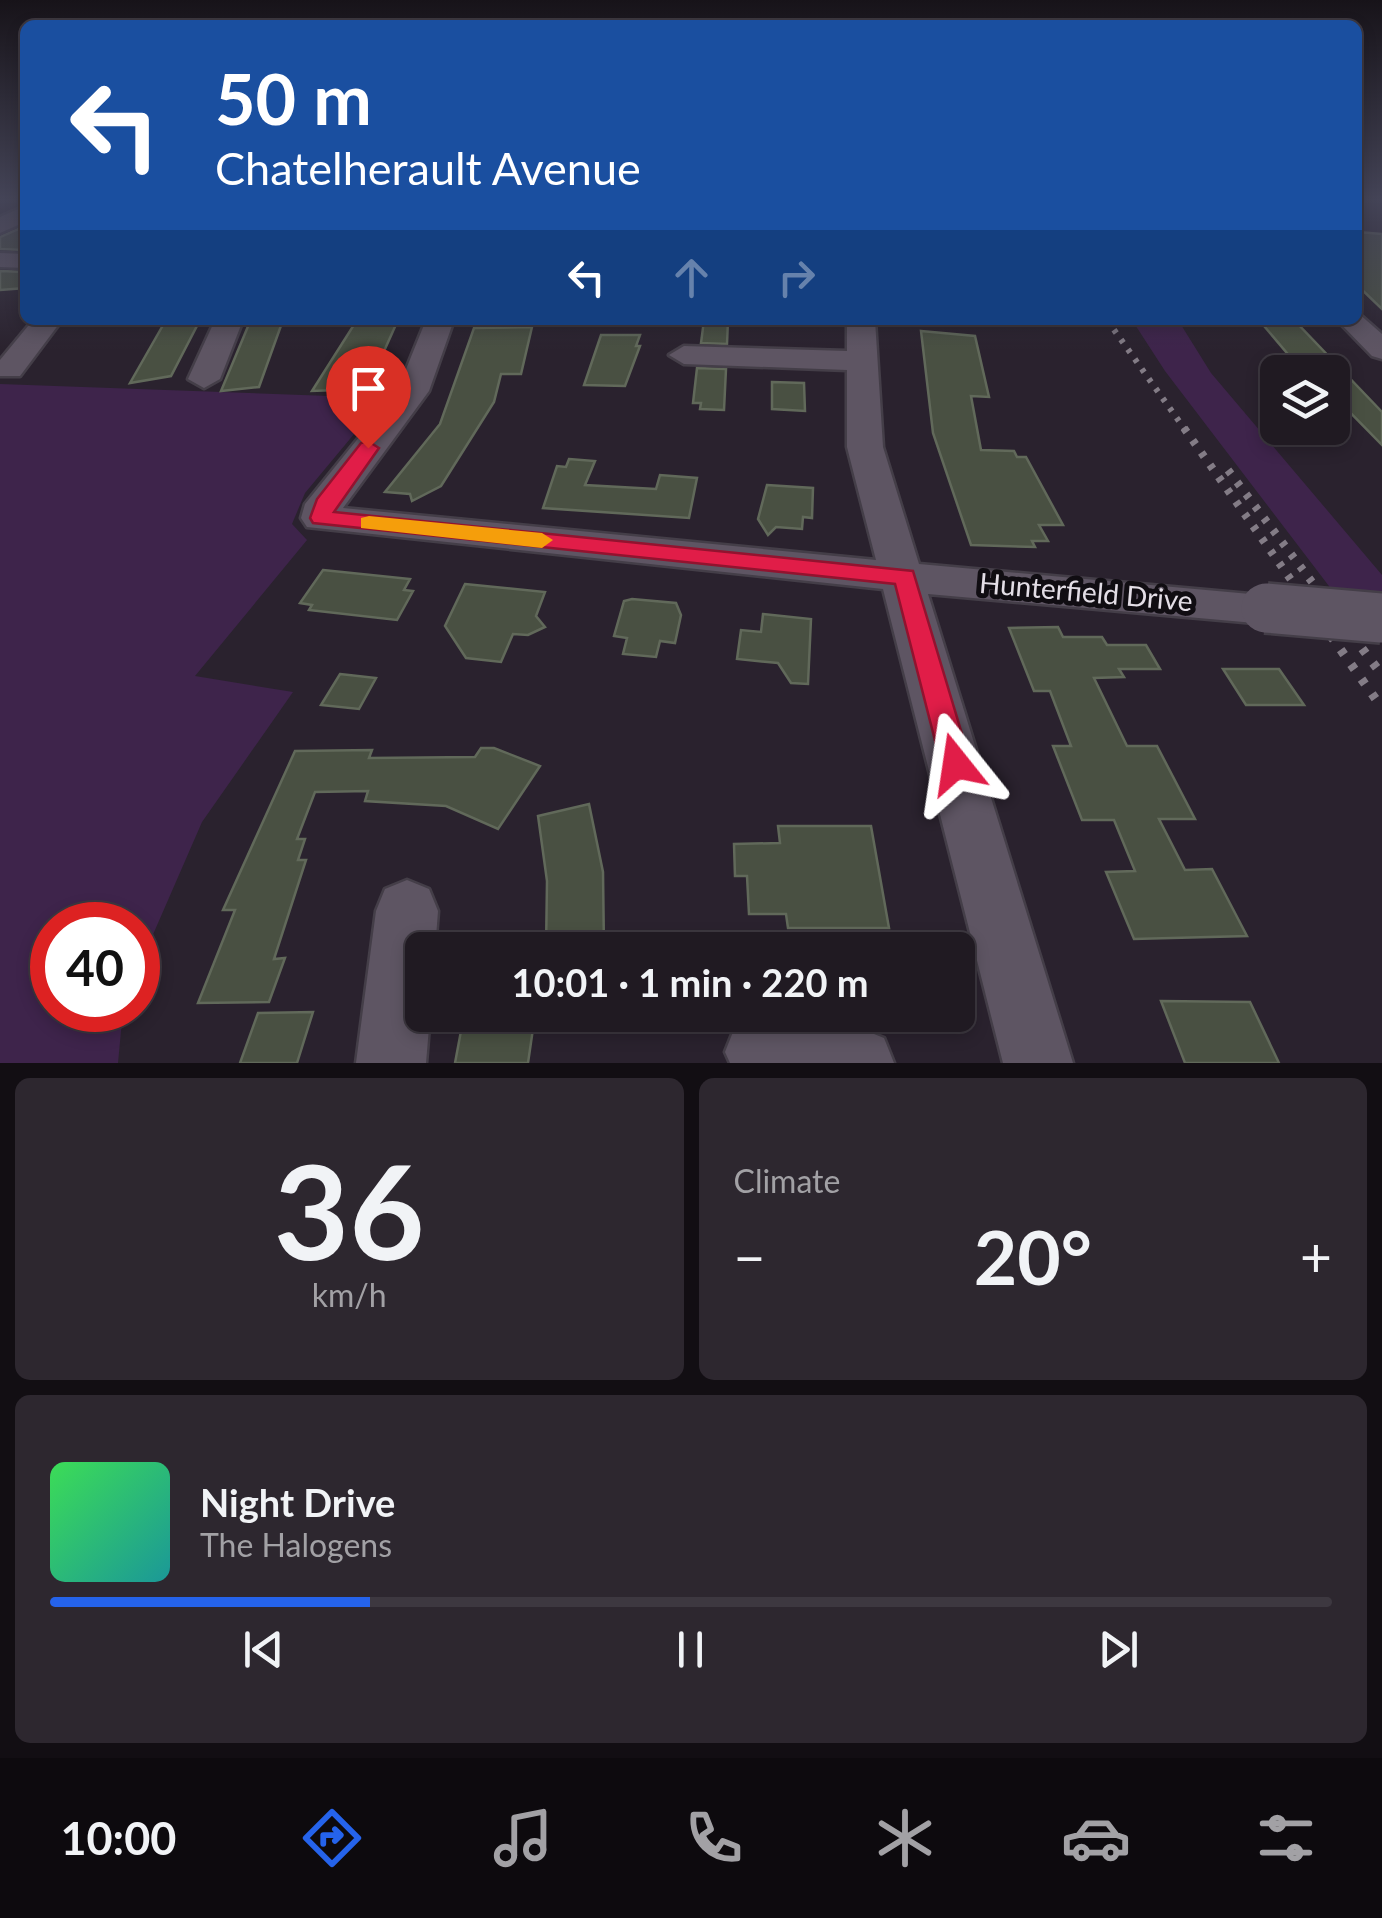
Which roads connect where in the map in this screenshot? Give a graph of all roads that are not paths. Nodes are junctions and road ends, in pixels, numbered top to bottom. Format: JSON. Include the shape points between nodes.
{"nodes":[{"id":1,"x":44,"y":325,"type":"edge"},
{"id":2,"x":227,"y":325,"type":"edge"},
{"id":3,"x":438,"y":325,"type":"edge"},
{"id":4,"x":1357,"y":325,"type":"edge"},
{"id":5,"x":861,"y":341,"type":"edge"},
{"id":6,"x":1382,"y":350,"type":"edge"},
{"id":7,"x":684,"y":355,"type":"dead end"},
{"id":8,"x":8,"y":369,"type":"dead end"},
{"id":9,"x":204,"y":379,"type":"dead end"},
{"id":10,"x":905,"y":577,"type":"junction"},
{"id":11,"x":1382,"y":618,"type":"edge"},
{"id":12,"x":408,"y":911,"type":"dead end"},
{"id":13,"x":760,"y":1052,"type":"dead end"},
{"id":14,"x":391,"y":1063,"type":"edge"},
{"id":15,"x":859,"y":1063,"type":"edge"},
{"id":16,"x":1038,"y":1063,"type":"edge"}],
"edges":[{"from":1,"to":8,"type":"street"},
{"from":2,"to":9,"type":"street"},
{"from":3,"to":10,"type":"street","name":"Hunterfield Drive","via":[[413,390],[324,504],[321,518]]},
{"from":4,"to":6,"type":"street"},
{"from":5,"to":7,"type":"street"},
{"from":5,"to":10,"type":"street","via":[[865,447]]},
{"from":10,"to":11,"type":"street","name":"Hunterfield Drive","bridge":true},
{"from":10,"to":16,"type":"street"},
{"from":12,"to":14,"type":"street"},
{"from":13,"to":15,"type":"street"}]}
